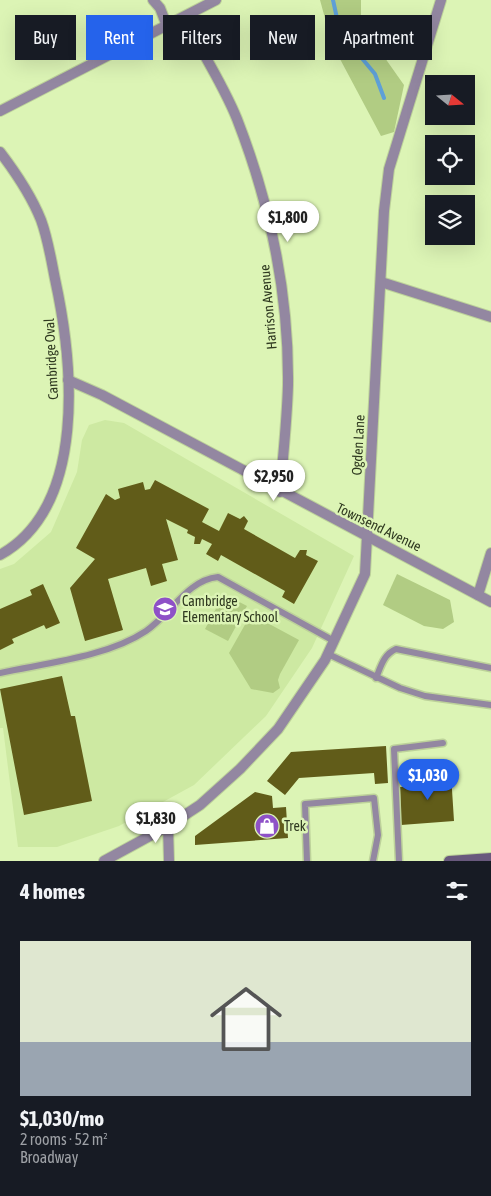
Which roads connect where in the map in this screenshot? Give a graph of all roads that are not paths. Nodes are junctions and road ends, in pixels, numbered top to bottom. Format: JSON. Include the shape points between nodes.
{"nodes":[{"id":1,"x":153,"y":0,"type":"edge"},
{"id":2,"x":216,"y":0,"type":"edge"},
{"id":3,"x":442,"y":0,"type":"edge"},
{"id":4,"x":189,"y":15,"type":"edge"},
{"id":5,"x":163,"y":16,"type":"edge"},
{"id":6,"x":163,"y":28,"type":"edge"},
{"id":7,"x":206,"y":60,"type":"edge"},
{"id":8,"x":0,"y":110,"type":"edge"},
{"id":9,"x":0,"y":152,"type":"edge"},
{"id":10,"x":381,"y":282,"type":"junction"},
{"id":11,"x":491,"y":317,"type":"edge"},
{"id":12,"x":68,"y":380,"type":"junction"},
{"id":13,"x":280,"y":492,"type":"junction"},
{"id":14,"x":367,"y":538,"type":"junction"},
{"id":15,"x":491,"y":553,"type":"edge"},
{"id":16,"x":0,"y":555,"type":"edge"},
{"id":17,"x":478,"y":595,"type":"junction"},
{"id":18,"x":491,"y":602,"type":"edge"},
{"id":19,"x":334,"y":641,"type":"junction"},
{"id":20,"x":328,"y":654,"type":"junction"},
{"id":21,"x":491,"y":668,"type":"edge"},
{"id":22,"x":0,"y":673,"type":"edge"},
{"id":23,"x":376,"y":678,"type":"junction"},
{"id":24,"x":491,"y":706,"type":"edge"},
{"id":25,"x":444,"y":744,"type":"dead end"},
{"id":26,"x":168,"y":826,"type":"junction"},
{"id":27,"x":491,"y":858,"type":"edge"},
{"id":28,"x":104,"y":861,"type":"edge"},
{"id":29,"x":169,"y":861,"type":"edge"},
{"id":30,"x":307,"y":861,"type":"edge"},
{"id":31,"x":373,"y":861,"type":"edge"},
{"id":32,"x":399,"y":861,"type":"edge"},
{"id":33,"x":449,"y":861,"type":"edge"}],
"edges":[{"from":1,"to":5,"type":"street"},
{"from":2,"to":4,"type":"street"},
{"from":3,"to":10,"type":"street","name":"Ogden Lane","via":[[389,169]]},
{"from":6,"to":8,"type":"street"},
{"from":7,"to":13,"type":"street","name":"Harrison Avenue","via":[[236,116],[260,181],[276,248],[286,317],[288,386]]},
{"from":9,"to":12,"type":"street","name":"Cambridge Oval","via":[[24,184],[42,222],[63,313]]},
{"from":10,"to":11,"type":"street"},
{"from":10,"to":14,"type":"street","name":"Ogden Lane"},
{"from":12,"to":13,"type":"street","name":"Townsend Avenue","via":[[102,395]]},
{"from":12,"to":16,"type":"street","name":"Cambridge Oval","via":[[66,445],[55,486],[32,528]]},
{"from":13,"to":14,"type":"street","name":"Townsend Avenue"},
{"from":14,"to":17,"type":"street","name":"Townsend Avenue"},
{"from":14,"to":19,"type":"street","name":"Ogden Lane","via":[[365,574]]},
{"from":15,"to":17,"type":"street"},
{"from":17,"to":18,"type":"street","name":"Townsend Avenue"},
{"from":19,"to":20,"type":"street","name":"Ogden Lane"},
{"from":19,"to":22,"type":"lane","via":[[218,577],[205,578],[147,630],[116,645]]},
{"from":20,"to":23,"type":"lane"},
{"from":20,"to":26,"type":"street","name":"Ogden Lane","via":[[288,716],[240,769],[200,805]]},
{"from":21,"to":23,"type":"lane","via":[[396,649],[385,657]]},
{"from":23,"to":24,"type":"lane","via":[[425,696]]},
{"from":25,"to":32,"type":"lane","via":[[394,748]]},
{"from":26,"to":28,"type":"street","name":"Ogden Lane"},
{"from":26,"to":29,"type":"street"},
{"from":27,"to":33,"type":"main road"},
{"from":30,"to":31,"type":"lane","via":[[305,804],[374,798],[378,835]]}]}
